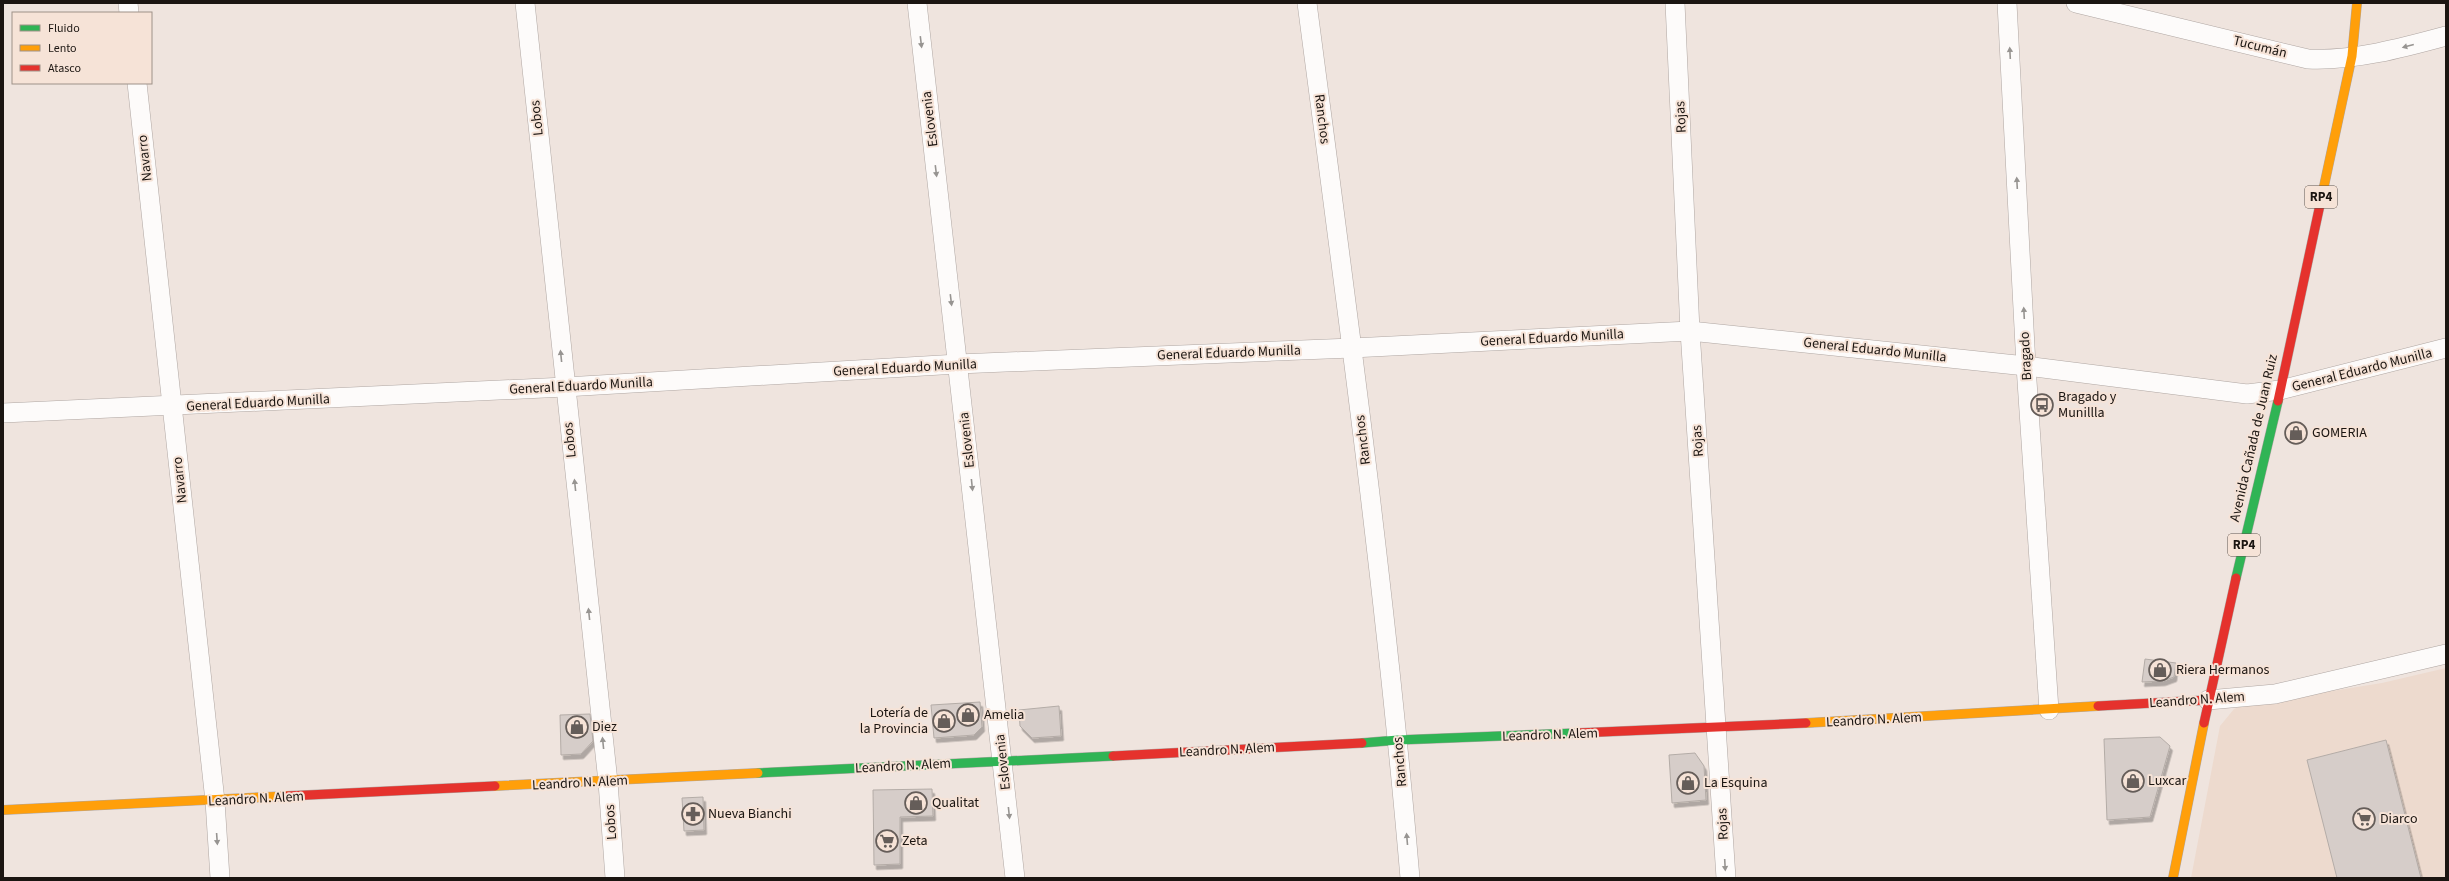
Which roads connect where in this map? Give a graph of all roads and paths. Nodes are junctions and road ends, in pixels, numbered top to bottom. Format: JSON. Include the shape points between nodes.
{"nodes":[{"id":1,"x":525,"y":3,"type":"edge"},
{"id":2,"x":917,"y":3,"type":"edge"},
{"id":3,"x":1307,"y":3,"type":"edge"},
{"id":4,"x":1675,"y":3,"type":"edge"},
{"id":5,"x":2007,"y":3,"type":"edge"},
{"id":6,"x":2076,"y":3,"type":"edge"},
{"id":7,"x":2358,"y":3,"type":"edge"},
{"id":8,"x":2446,"y":36,"type":"edge"},
{"id":9,"x":2352,"y":56,"type":"junction"},
{"id":10,"x":137,"y":84,"type":"edge"},
{"id":11,"x":1690,"y":331,"type":"junction"},
{"id":12,"x":1352,"y":348,"type":"junction"},
{"id":13,"x":2446,"y":348,"type":"edge"},
{"id":14,"x":958,"y":364,"type":"junction"},
{"id":15,"x":2026,"y":366,"type":"junction"},
{"id":16,"x":565,"y":387,"type":"junction"},
{"id":17,"x":2280,"y":390,"type":"junction"},
{"id":18,"x":172,"y":407,"type":"junction"},
{"id":19,"x":3,"y":413,"type":"edge"},
{"id":20,"x":2446,"y":654,"type":"edge"},
{"id":21,"x":2208,"y":700,"type":"junction"},
{"id":22,"x":2049,"y":710,"type":"junction"},
{"id":23,"x":1718,"y":728,"type":"junction"},
{"id":24,"x":1398,"y":740,"type":"junction"},
{"id":25,"x":1003,"y":761,"type":"junction"},
{"id":26,"x":608,"y":782,"type":"junction"},
{"id":27,"x":215,"y":801,"type":"junction"},
{"id":28,"x":3,"y":810,"type":"edge"},
{"id":29,"x":220,"y":878,"type":"edge"},
{"id":30,"x":615,"y":878,"type":"edge"},
{"id":31,"x":1015,"y":878,"type":"edge"},
{"id":32,"x":1410,"y":878,"type":"edge"},
{"id":33,"x":1726,"y":878,"type":"edge"},
{"id":34,"x":2173,"y":878,"type":"edge"}],
"edges":[{"from":16,"to":1,"type":"street","name":"Lobos","one_way":true},
{"from":2,"to":14,"type":"street","name":"Eslovenia","one_way":true},
{"from":3,"to":12,"type":"street","name":"Ranchos"},
{"from":4,"to":11,"type":"street","name":"Rojas"},
{"from":15,"to":5,"type":"street","name":"Bragado","one_way":true},
{"from":6,"to":9,"type":"street","name":"Tucumán","via":[[2308,59],[2326,60]]},
{"from":7,"to":9,"type":"street","name":"Avenida Cañada de Juan Ruiz","number":"RP4"},
{"from":8,"to":9,"type":"street","name":"Tucumán","one_way":true,"via":[[2402,48]]},
{"from":9,"to":17,"type":"street","name":"Avenida Cañada de Juan Ruiz","number":"RP4"},
{"from":10,"to":18,"type":"street","name":"Navarro"},
{"from":11,"to":12,"type":"street","name":"General Eduardo Munilla"},
{"from":11,"to":15,"type":"street","name":"General Eduardo Munilla"},
{"from":11,"to":23,"type":"street","name":"Rojas"},
{"from":12,"to":14,"type":"street","name":"General Eduardo Munilla"},
{"from":12,"to":24,"type":"street","name":"Ranchos"},
{"from":13,"to":17,"type":"street","name":"General Eduardo Munilla"},
{"from":14,"to":16,"type":"street","name":"General Eduardo Munilla"},
{"from":14,"to":25,"type":"street","name":"Eslovenia","one_way":true},
{"from":15,"to":17,"type":"street","name":"General Eduardo Munilla","via":[[2247,394]]},
{"from":15,"to":22,"type":"street","name":"Bragado"},
{"from":16,"to":18,"type":"street","name":"General Eduardo Munilla"},
{"from":26,"to":16,"type":"street","name":"Lobos","one_way":true},
{"from":17,"to":21,"type":"street","name":"Avenida Cañada de Juan Ruiz","number":"RP4"},
{"from":18,"to":19,"type":"street","name":"General Eduardo Munilla"},
{"from":18,"to":27,"type":"street","name":"Navarro"},
{"from":20,"to":21,"type":"street","name":"Leandro N. Alem","via":[[2274,694]]},
{"from":21,"to":22,"type":"street","name":"Leandro N. Alem"},
{"from":21,"to":34,"type":"street","name":"Avenida Cañada de Juan Ruiz","number":"RP4"},
{"from":22,"to":23,"type":"street","name":"Leandro N. Alem"},
{"from":23,"to":24,"type":"street","name":"Leandro N. Alem"},
{"from":23,"to":33,"type":"street","name":"Rojas","one_way":true},
{"from":24,"to":25,"type":"street","name":"Leandro N. Alem"},
{"from":32,"to":24,"type":"street","name":"Ranchos","one_way":true},
{"from":25,"to":26,"type":"street","name":"Leandro N. Alem"},
{"from":25,"to":31,"type":"street","name":"Eslovenia","one_way":true},
{"from":26,"to":27,"type":"street","name":"Leandro N. Alem"},
{"from":26,"to":30,"type":"street","name":"Lobos"},
{"from":27,"to":28,"type":"street","name":"Leandro N. Alem"},
{"from":27,"to":29,"type":"street","name":"Navarro","one_way":true}]}
